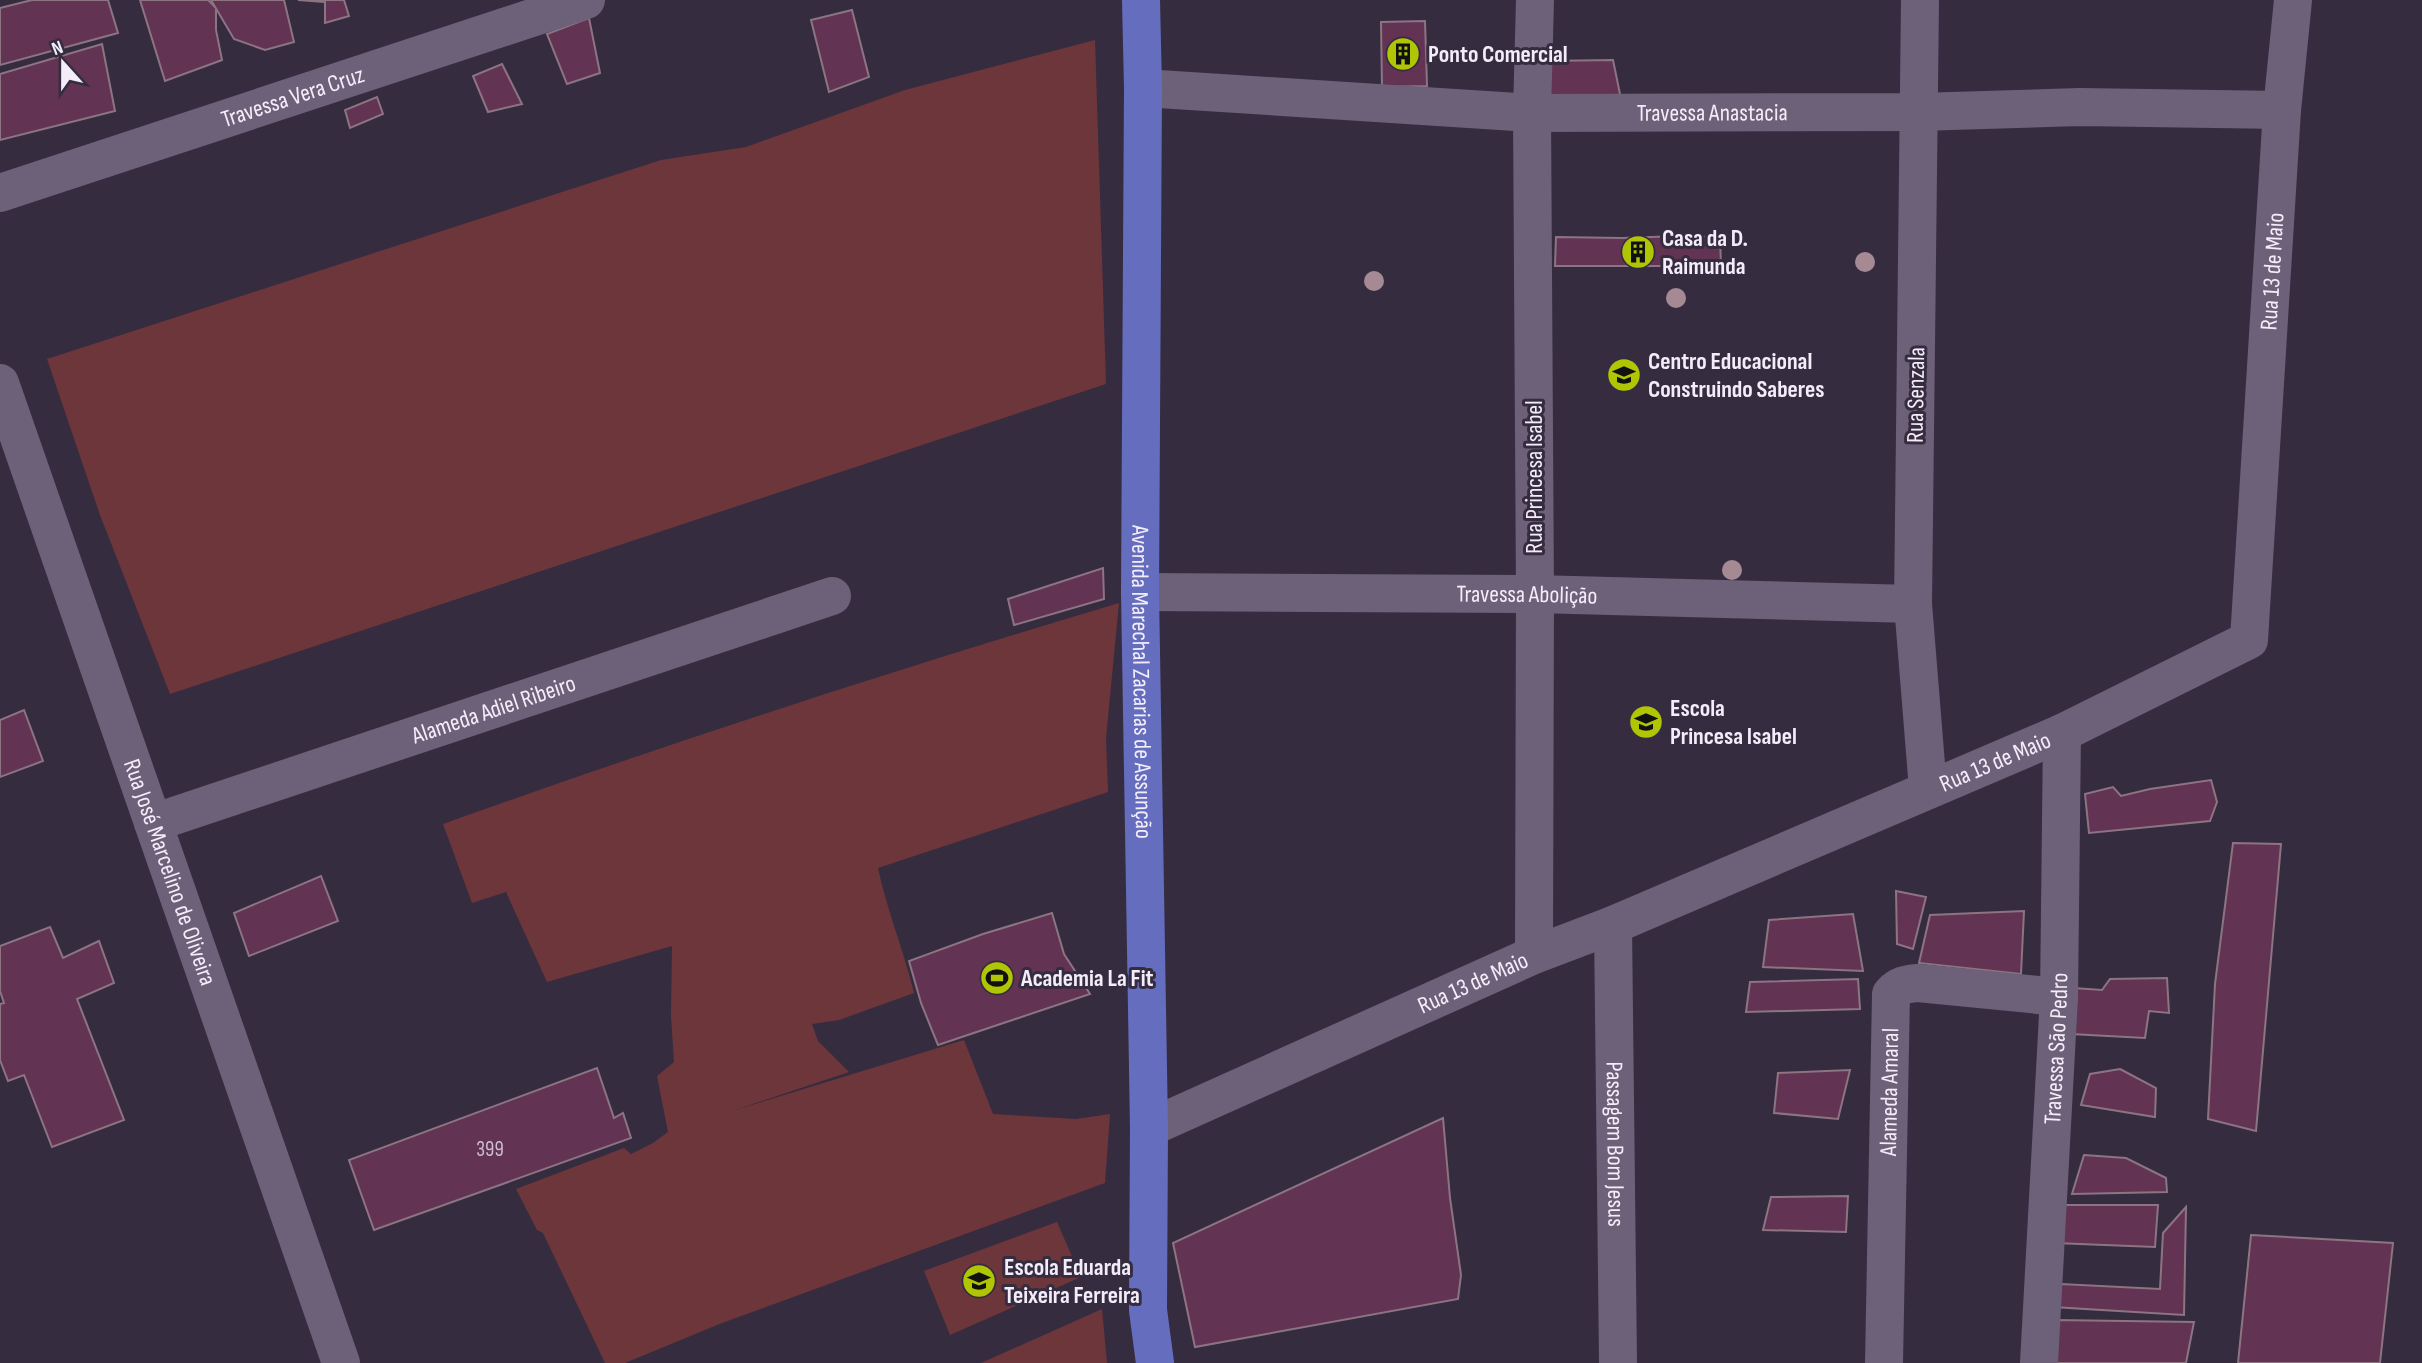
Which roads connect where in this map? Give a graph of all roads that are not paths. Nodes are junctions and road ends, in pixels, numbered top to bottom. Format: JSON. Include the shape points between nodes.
{"nodes":[{"id":1,"x":586,"y":0,"type":"edge"},
{"id":2,"x":1141,"y":0,"type":"edge"},
{"id":3,"x":1535,"y":0,"type":"edge"},
{"id":4,"x":1920,"y":0,"type":"edge"},
{"id":5,"x":2293,"y":0,"type":"edge"},
{"id":6,"x":1143,"y":88,"type":"junction"},
{"id":7,"x":2282,"y":110,"type":"junction"},
{"id":8,"x":1919,"y":112,"type":"junction"},
{"id":9,"x":1532,"y":113,"type":"junction"},
{"id":10,"x":0,"y":193,"type":"edge"},
{"id":11,"x":0,"y":383,"type":"edge"},
{"id":12,"x":1139,"y":592,"type":"junction"},
{"id":13,"x":1535,"y":594,"type":"junction"},
{"id":14,"x":832,"y":596,"type":"dead end"},
{"id":15,"x":1913,"y":604,"type":"junction"},
{"id":16,"x":2062,"y":733,"type":"junction"},
{"id":17,"x":1928,"y":789,"type":"junction"},
{"id":18,"x":153,"y":823,"type":"junction"},
{"id":19,"x":1613,"y":925,"type":"junction"},
{"id":20,"x":1534,"y":955,"type":"junction"},
{"id":21,"x":2059,"y":997,"type":"junction"},
{"id":22,"x":1149,"y":1128,"type":"junction"},
{"id":23,"x":341,"y":1363,"type":"edge"},
{"id":24,"x":1155,"y":1363,"type":"edge"},
{"id":25,"x":1618,"y":1363,"type":"edge"},
{"id":26,"x":1884,"y":1363,"type":"edge"},
{"id":27,"x":2039,"y":1363,"type":"edge"}],
"edges":[{"from":1,"to":10,"type":"street","name":"Travessa Vera Cruz"},
{"from":2,"to":6,"type":"main road","name":"Avenida Marechal Zacarias de Assunção"},
{"from":3,"to":9,"type":"street","name":"Rua Princesa Isabel"},
{"from":4,"to":8,"type":"street","name":"Rua Senzala"},
{"from":5,"to":7,"type":"street","name":"Rua 13 de Maio"},
{"from":6,"to":9,"type":"street","name":"Travessa Anastacia"},
{"from":6,"to":12,"type":"main road","name":"Avenida Marechal Zacarias de Assunção"},
{"from":7,"to":8,"type":"street","name":"Travessa Anastacia","via":[[2080,107]]},
{"from":7,"to":16,"type":"street","name":"Rua 13 de Maio","via":[[2249,640]]},
{"from":8,"to":9,"type":"street","name":"Travessa Anastacia"},
{"from":8,"to":15,"type":"street","name":"Rua Senzala"},
{"from":9,"to":13,"type":"street","name":"Rua Princesa Isabel"},
{"from":11,"to":18,"type":"street","name":"Rua José Marcelino de Oliveira"},
{"from":12,"to":13,"type":"street","name":"Travessa Abolição"},
{"from":12,"to":22,"type":"main road","name":"Avenida Marechal Zacarias de Assunção"},
{"from":13,"to":15,"type":"street","name":"Travessa Abolição"},
{"from":13,"to":20,"type":"street","name":"Rua Princesa Isabel"},
{"from":14,"to":18,"type":"street","name":"Alameda Adiel Ribeiro"},
{"from":15,"to":17,"type":"street","name":"Rua Senzala"},
{"from":16,"to":17,"type":"street","name":"Rua 13 de Maio"},
{"from":16,"to":21,"type":"street","name":"Travessa São Pedro"},
{"from":17,"to":19,"type":"street","name":"Rua 13 de Maio"},
{"from":18,"to":23,"type":"street","name":"Rua José Marcelino de Oliveira"},
{"from":19,"to":20,"type":"street","name":"Rua 13 de Maio"},
{"from":19,"to":25,"type":"street","name":"Passagem Bom Jesus"},
{"from":20,"to":22,"type":"street","name":"Rua 13 de Maio"},
{"from":21,"to":26,"type":"street","name":"Alameda Amaral","via":[[1918,983],[1896,988],[1891,994]]},
{"from":21,"to":27,"type":"street","name":"Travessa São Pedro"},
{"from":22,"to":24,"type":"main road","name":"Avenida Marechal Zacarias de Assunção","via":[[1148,1310]]}]}
